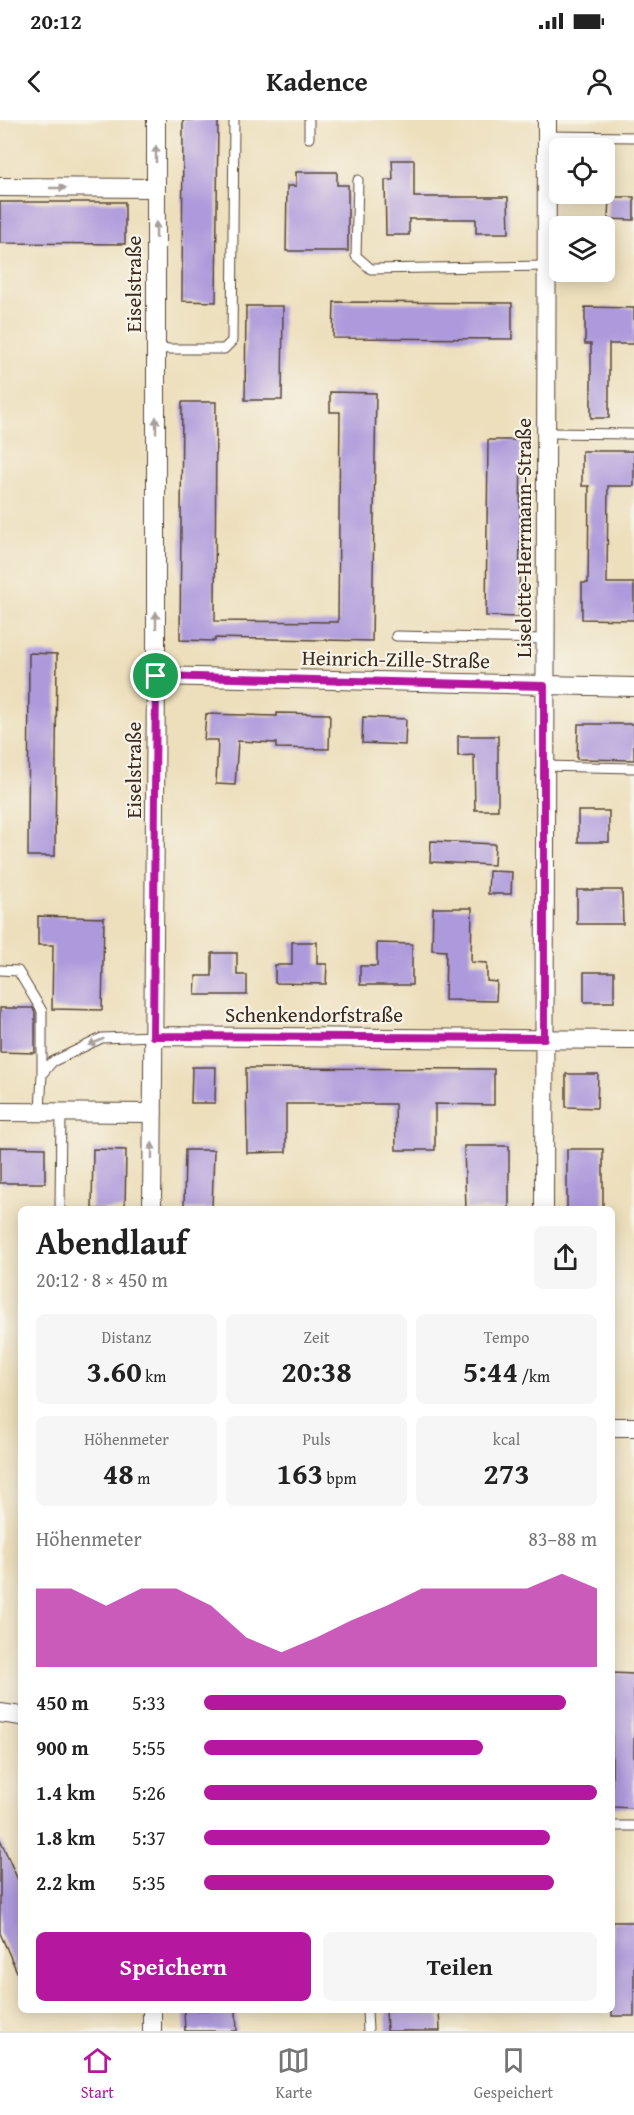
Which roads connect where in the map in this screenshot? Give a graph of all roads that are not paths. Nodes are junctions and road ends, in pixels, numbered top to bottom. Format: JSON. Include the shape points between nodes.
{"nodes":[{"id":1,"x":156,"y":120,"type":"edge"},
{"id":2,"x":234,"y":120,"type":"edge"},
{"id":3,"x":309,"y":120,"type":"edge"},
{"id":4,"x":547,"y":128,"type":"edge"},
{"id":5,"x":634,"y":137,"type":"edge"},
{"id":6,"x":309,"y":138,"type":"dead end"},
{"id":7,"x":358,"y":180,"type":"dead end"},
{"id":8,"x":0,"y":187,"type":"edge"},
{"id":9,"x":156,"y":188,"type":"junction"},
{"id":10,"x":546,"y":266,"type":"junction"},
{"id":11,"x":156,"y":346,"type":"junction"},
{"id":12,"x":546,"y":433,"type":"junction"},
{"id":13,"x":634,"y":434,"type":"edge"},
{"id":14,"x":396,"y":636,"type":"dead end"},
{"id":15,"x":545,"y":639,"type":"junction"},
{"id":16,"x":156,"y":676,"type":"junction"},
{"id":17,"x":544,"y":686,"type":"junction"},
{"id":18,"x":634,"y":687,"type":"edge"},
{"id":19,"x":543,"y":766,"type":"junction"},
{"id":20,"x":634,"y":768,"type":"edge"},
{"id":21,"x":0,"y":970,"type":"edge"},
{"id":22,"x":153,"y":1036,"type":"junction"},
{"id":23,"x":544,"y":1038,"type":"junction"},
{"id":24,"x":634,"y":1040,"type":"edge"},
{"id":25,"x":42,"y":1074,"type":"junction"},
{"id":26,"x":40,"y":1111,"type":"junction"},
{"id":27,"x":61,"y":1111,"type":"junction"},
{"id":28,"x":0,"y":1112,"type":"edge"},
{"id":29,"x":153,"y":1113,"type":"junction"},
{"id":30,"x":60,"y":1206,"type":"edge"},
{"id":31,"x":152,"y":1206,"type":"edge"},
{"id":32,"x":544,"y":1206,"type":"edge"},
{"id":33,"x":615,"y":1426,"type":"edge"},
{"id":34,"x":634,"y":1427,"type":"edge"},
{"id":35,"x":0,"y":1713,"type":"edge"},
{"id":36,"x":18,"y":1716,"type":"edge"},
{"id":37,"x":615,"y":1826,"type":"edge"},
{"id":38,"x":634,"y":1826,"type":"edge"},
{"id":39,"x":152,"y":2013,"type":"edge"},
{"id":40,"x":367,"y":2013,"type":"edge"},
{"id":41,"x":152,"y":2031,"type":"edge"},
{"id":42,"x":368,"y":2031,"type":"edge"}],
"edges":[{"from":9,"to":1,"type":"street","name":"Eiselstraße","one_way":true},
{"from":2,"to":11,"type":"lane","via":[[232,341],[224,349]]},
{"from":3,"to":6,"type":"lane"},
{"from":4,"to":5,"type":"lane"},
{"from":4,"to":10,"type":"street","name":"Liselotte-Herrmann-Straße"},
{"from":7,"to":10,"type":"lane","via":[[356,256],[371,269]]},
{"from":8,"to":9,"type":"street","one_way":true},
{"from":11,"to":9,"type":"street","name":"Eiselstraße","one_way":true},
{"from":10,"to":12,"type":"street","name":"Liselotte-Herrmann-Straße"},
{"from":16,"to":11,"type":"street","name":"Eiselstraße","one_way":true},
{"from":12,"to":13,"type":"lane"},
{"from":12,"to":15,"type":"street","name":"Liselotte-Herrmann-Straße"},
{"from":14,"to":15,"type":"lane"},
{"from":15,"to":17,"type":"street","name":"Liselotte-Herrmann-Straße"},
{"from":16,"to":17,"type":"street","name":"Heinrich-Zille-Straße"},
{"from":16,"to":22,"type":"street","name":"Eiselstraße"},
{"from":17,"to":18,"type":"street","name":"Heinrich-Zille-Straße"},
{"from":17,"to":19,"type":"street","name":"Liselotte-Herrmann-Straße"},
{"from":19,"to":20,"type":"lane"},
{"from":19,"to":23,"type":"street","name":"Liselotte-Herrmann-Straße"},
{"from":21,"to":25,"type":"lane","via":[[18,971],[42,1011]]},
{"from":22,"to":23,"type":"street","name":"Schenkendorfstraße"},
{"from":22,"to":25,"type":"lane","name":"Schenkendorfstraße","one_way":true,"via":[[102,1038],[52,1062]]},
{"from":22,"to":29,"type":"street","name":"Eiselstraße"},
{"from":23,"to":24,"type":"street","name":"Schenkendorfstraße"},
{"from":23,"to":32,"type":"street","name":"Liselotte-Herrmann-Straße"},
{"from":25,"to":26,"type":"lane"},
{"from":26,"to":27,"type":"street"},
{"from":26,"to":28,"type":"street"},
{"from":27,"to":29,"type":"street"},
{"from":27,"to":30,"type":"lane"},
{"from":31,"to":29,"type":"street","name":"Eiselstraße","one_way":true},
{"from":33,"to":34,"type":"street"},
{"from":35,"to":36,"type":"street"},
{"from":37,"to":38,"type":"lane"},
{"from":39,"to":41,"type":"street"},
{"from":40,"to":42,"type":"lane"}]}
